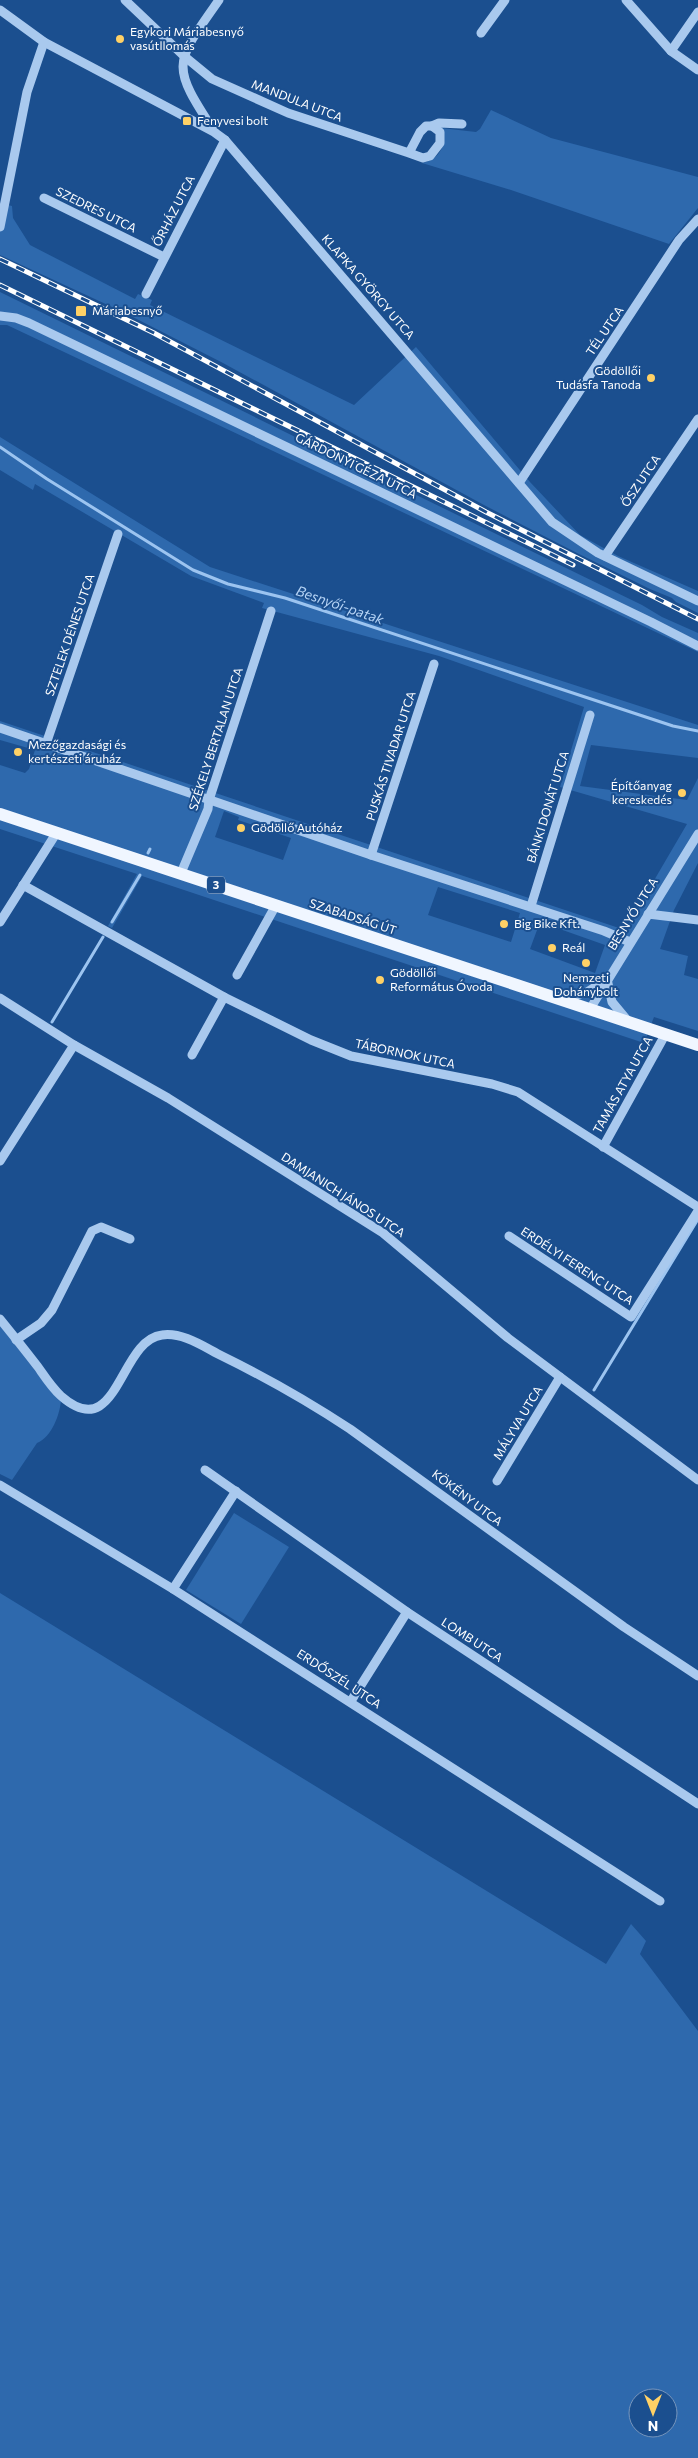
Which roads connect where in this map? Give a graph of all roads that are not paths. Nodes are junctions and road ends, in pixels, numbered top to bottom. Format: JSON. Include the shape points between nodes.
{"nodes":[{"id":1,"x":125,"y":0,"type":"edge"},
{"id":2,"x":219,"y":0,"type":"edge"},
{"id":3,"x":505,"y":0,"type":"edge"},
{"id":4,"x":626,"y":0,"type":"edge"},
{"id":5,"x":0,"y":10,"type":"edge"},
{"id":6,"x":698,"y":12,"type":"edge"},
{"id":7,"x":481,"y":33,"type":"dead end"},
{"id":8,"x":44,"y":42,"type":"junction"},
{"id":9,"x":671,"y":51,"type":"junction"},
{"id":10,"x":184,"y":56,"type":"junction"},
{"id":11,"x":698,"y":70,"type":"edge"},
{"id":12,"x":462,"y":124,"type":"dead end"},
{"id":13,"x":432,"y":126,"type":"junction"},
{"id":14,"x":214,"y":132,"type":"junction"},
{"id":15,"x":225,"y":140,"type":"junction"},
{"id":16,"x":409,"y":153,"type":"junction"},
{"id":17,"x":44,"y":198,"type":"dead end"},
{"id":18,"x":698,"y":220,"type":"edge"},
{"id":19,"x":0,"y":227,"type":"edge"},
{"id":20,"x":164,"y":257,"type":"junction"},
{"id":21,"x":146,"y":294,"type":"dead end"},
{"id":22,"x":0,"y":316,"type":"edge"},
{"id":23,"x":698,"y":419,"type":"edge"},
{"id":24,"x":519,"y":482,"type":"junction"},
{"id":25,"x":118,"y":534,"type":"dead end"},
{"id":26,"x":605,"y":556,"type":"junction"},
{"id":27,"x":698,"y":600,"type":"edge"},
{"id":28,"x":271,"y":611,"type":"dead end"},
{"id":29,"x":698,"y":646,"type":"edge"},
{"id":30,"x":434,"y":664,"type":"dead end"},
{"id":31,"x":590,"y":715,"type":"dead end"},
{"id":32,"x":0,"y":728,"type":"edge"},
{"id":33,"x":46,"y":744,"type":"junction"},
{"id":34,"x":208,"y":800,"type":"junction"},
{"id":35,"x":0,"y":814,"type":"edge"},
{"id":36,"x":57,"y":832,"type":"junction"},
{"id":37,"x":698,"y":834,"type":"edge"},
{"id":38,"x":372,"y":855,"type":"junction"},
{"id":39,"x":181,"y":873,"type":"junction"},
{"id":40,"x":23,"y":885,"type":"junction"},
{"id":41,"x":276,"y":905,"type":"junction"},
{"id":42,"x":531,"y":906,"type":"junction"},
{"id":43,"x":648,"y":914,"type":"junction"},
{"id":44,"x":698,"y":920,"type":"edge"},
{"id":45,"x":0,"y":922,"type":"edge"},
{"id":46,"x":630,"y":942,"type":"junction"},
{"id":47,"x":237,"y":974,"type":"dead end"},
{"id":48,"x":607,"y":979,"type":"junction"},
{"id":49,"x":224,"y":997,"type":"junction"},
{"id":50,"x":0,"y":998,"type":"edge"},
{"id":51,"x":562,"y":1000,"type":"junction"},
{"id":52,"x":590,"y":1009,"type":"junction"},
{"id":53,"x":628,"y":1022,"type":"junction"},
{"id":54,"x":665,"y":1035,"type":"junction"},
{"id":55,"x":74,"y":1045,"type":"junction"},
{"id":56,"x":698,"y":1045,"type":"edge"},
{"id":57,"x":192,"y":1055,"type":"dead end"},
{"id":58,"x":604,"y":1148,"type":"junction"},
{"id":59,"x":0,"y":1162,"type":"edge"},
{"id":60,"x":698,"y":1207,"type":"edge"},
{"id":61,"x":698,"y":1212,"type":"edge"},
{"id":62,"x":509,"y":1236,"type":"dead end"},
{"id":63,"x":130,"y":1239,"type":"dead end"},
{"id":64,"x":0,"y":1319,"type":"edge"},
{"id":65,"x":16,"y":1340,"type":"junction"},
{"id":66,"x":560,"y":1377,"type":"junction"},
{"id":67,"x":204,"y":1470,"type":"dead end"},
{"id":68,"x":698,"y":1480,"type":"edge"},
{"id":69,"x":497,"y":1481,"type":"dead end"},
{"id":70,"x":0,"y":1485,"type":"edge"},
{"id":71,"x":236,"y":1491,"type":"junction"},
{"id":72,"x":173,"y":1589,"type":"junction"},
{"id":73,"x":407,"y":1612,"type":"junction"},
{"id":74,"x":698,"y":1676,"type":"edge"},
{"id":75,"x":351,"y":1701,"type":"junction"},
{"id":76,"x":698,"y":1804,"type":"edge"},
{"id":77,"x":660,"y":1901,"type":"dead end"}],
"edges":[{"from":1,"to":10,"type":"street","name":"MANDULA UTCA"},
{"from":2,"to":10,"type":"street","via":[[188,44]]},
{"from":3,"to":7,"type":"street"},
{"from":4,"to":9,"type":"street"},
{"from":5,"to":8,"type":"street","name":"KLAPKA GYÖRGY UTCA"},
{"from":6,"to":9,"type":"street"},
{"from":8,"to":14,"type":"street","name":"KLAPKA GYÖRGY UTCA"},
{"from":8,"to":19,"type":"street","via":[[25,101]]},
{"from":9,"to":11,"type":"street"},
{"from":10,"to":14,"type":"street","via":[[182,74],[187,87]]},
{"from":10,"to":16,"type":"street","name":"MANDULA UTCA","via":[[212,79],[260,101]]},
{"from":12,"to":13,"type":"street","via":[[439,123]]},
{"from":13,"to":16,"type":"street","via":[[426,126],[420,132]]},
{"from":13,"to":16,"type":"street","name":"MANDULA UTCA","via":[[441,136],[433,153],[425,158]]},
{"from":14,"to":15,"type":"street","name":"KLAPKA GYÖRGY UTCA"},
{"from":15,"to":20,"type":"street","name":"ŐRHÁZ UTCA"},
{"from":15,"to":24,"type":"street","name":"KLAPKA GYÖRGY UTCA"},
{"from":17,"to":20,"type":"street","name":"SZEDRES UTCA"},
{"from":18,"to":24,"type":"street","name":"TÉL UTCA","via":[[679,240]]},
{"from":20,"to":21,"type":"street","name":"ŐRHÁZ UTCA"},
{"from":22,"to":29,"type":"street","name":"GÁRDONYI GÉZA UTCA","via":[[16,318],[38,327]]},
{"from":23,"to":26,"type":"street","name":"ŐSZ UTCA"},
{"from":24,"to":26,"type":"street","name":"KLAPKA GYÖRGY UTCA","via":[[552,522]]},
{"from":25,"to":33,"type":"street","name":"SZTELEK DÉNES UTCA"},
{"from":26,"to":27,"type":"street","name":"KLAPKA GYÖRGY UTCA"},
{"from":28,"to":34,"type":"street","name":"SZÉKELY BERTALAN UTCA"},
{"from":30,"to":38,"type":"street","name":"PUSKÁS TIVADAR UTCA"},
{"from":31,"to":42,"type":"street","name":"BÁNKI DONÁT UTCA"},
{"from":32,"to":33,"type":"street"},
{"from":33,"to":34,"type":"street"},
{"from":34,"to":38,"type":"street"},
{"from":34,"to":39,"type":"street","name":"SZÉKELY BERTALAN UTCA","via":[[208,809]]},
{"from":35,"to":36,"type":"main road","name":"SZABADSÁG ÚT","number":"3"},
{"from":36,"to":39,"type":"main road","name":"SZABADSÁG ÚT","number":"3"},
{"from":36,"to":40,"type":"street"},
{"from":37,"to":43,"type":"street","name":"BESNYŐ UTCA"},
{"from":38,"to":42,"type":"street"},
{"from":39,"to":41,"type":"main road","name":"SZABADSÁG ÚT","number":"3"},
{"from":40,"to":45,"type":"street"},
{"from":40,"to":49,"type":"street","name":"TÁBORNOK UTCA"},
{"from":41,"to":47,"type":"street"},
{"from":41,"to":51,"type":"main road","name":"SZABADSÁG ÚT","number":"3"},
{"from":42,"to":46,"type":"street"},
{"from":43,"to":44,"type":"street"},
{"from":43,"to":46,"type":"street","name":"BESNYŐ UTCA"},
{"from":46,"to":48,"type":"street","name":"BESNYŐ UTCA"},
{"from":48,"to":51,"type":"street","via":[[587,992]]},
{"from":48,"to":52,"type":"street","name":"BESNYŐ UTCA"},
{"from":48,"to":53,"type":"street","via":[[612,1002]]},
{"from":49,"to":57,"type":"street"},
{"from":49,"to":58,"type":"street","name":"TÁBORNOK UTCA","via":[[311,1040],[352,1056],[509,1088]]},
{"from":50,"to":55,"type":"street","name":"DAMJANICH JÁNOS UTCA"},
{"from":51,"to":52,"type":"main road","name":"SZABADSÁG ÚT","number":"3"},
{"from":52,"to":53,"type":"main road","name":"SZABADSÁG ÚT","number":"3"},
{"from":53,"to":54,"type":"main road","name":"SZABADSÁG ÚT","number":"3"},
{"from":54,"to":56,"type":"main road","name":"SZABADSÁG ÚT","number":"3"},
{"from":54,"to":58,"type":"street","name":"TAMÁS ATYA UTCA"},
{"from":55,"to":59,"type":"street"},
{"from":55,"to":66,"type":"street","name":"DAMJANICH JÁNOS UTCA","via":[[176,1103],[383,1233],[508,1338]]},
{"from":58,"to":60,"type":"street","name":"TÁBORNOK UTCA"},
{"from":61,"to":62,"type":"street","name":"ERDÉLYI FERENC UTCA","via":[[631,1317]]},
{"from":63,"to":65,"type":"street","via":[[105,1228],[98,1227],[92,1231],[48,1316]]},
{"from":64,"to":65,"type":"street"},
{"from":65,"to":74,"type":"street","name":"KÖKÉNY UTCA","via":[[59,1395],[87,1410],[106,1401],[140,1348],[156,1336],[182,1337],[214,1352],[296,1394],[350,1429],[616,1622]]},
{"from":66,"to":68,"type":"street","name":"DAMJANICH JÁNOS UTCA"},
{"from":66,"to":69,"type":"street","name":"MÁLYVA UTCA"},
{"from":67,"to":71,"type":"street","name":"LOMB UTCA"},
{"from":70,"to":72,"type":"street","name":"ERDŐSZÉL UTCA"},
{"from":71,"to":72,"type":"street"},
{"from":71,"to":73,"type":"street","name":"LOMB UTCA"},
{"from":72,"to":75,"type":"street","name":"ERDŐSZÉL UTCA"},
{"from":73,"to":75,"type":"street"},
{"from":73,"to":76,"type":"street","name":"LOMB UTCA"},
{"from":75,"to":77,"type":"street","name":"ERDŐSZÉL UTCA"}]}
